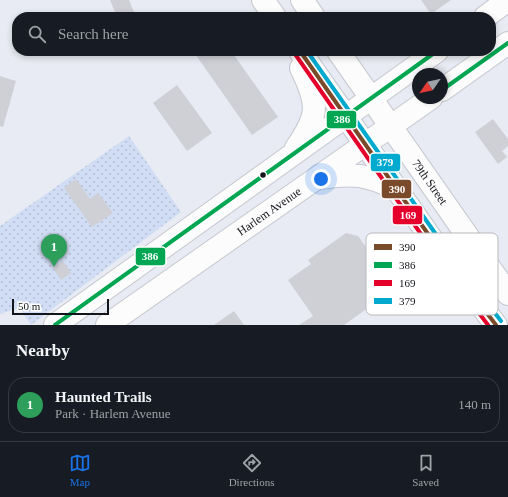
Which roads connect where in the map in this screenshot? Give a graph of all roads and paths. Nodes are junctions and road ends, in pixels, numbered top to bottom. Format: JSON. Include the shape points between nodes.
{"nodes":[{"id":1,"x":263,"y":0,"type":"edge"},
{"id":2,"x":302,"y":0,"type":"edge"},
{"id":3,"x":508,"y":0,"type":"edge"},
{"id":4,"x":272,"y":12,"type":"edge"},
{"id":5,"x":310,"y":12,"type":"edge"},
{"id":6,"x":492,"y":12,"type":"edge"},
{"id":7,"x":508,"y":43,"type":"edge"},
{"id":8,"x":496,"y":52,"type":"edge"},
{"id":9,"x":295,"y":56,"type":"edge"},
{"id":10,"x":304,"y":56,"type":"edge"},
{"id":11,"x":342,"y":56,"type":"edge"},
{"id":12,"x":430,"y":56,"type":"edge"},
{"id":13,"x":490,"y":56,"type":"edge"},
{"id":14,"x":448,"y":86,"type":"edge"},
{"id":15,"x":371,"y":98,"type":"junction"},
{"id":16,"x":423,"y":104,"type":"edge"},
{"id":17,"x":346,"y":116,"type":"junction"},
{"id":18,"x":390,"y":127,"type":"junction"},
{"id":19,"x":365,"y":144,"type":"junction"},
{"id":20,"x":290,"y":157,"type":"junction"},
{"id":21,"x":317,"y":178,"type":"junction"},
{"id":22,"x":397,"y":190,"type":"junction"},
{"id":23,"x":428,"y":233,"type":"edge"},
{"id":24,"x":465,"y":233,"type":"edge"},
{"id":25,"x":498,"y":280,"type":"edge"},
{"id":26,"x":508,"y":294,"type":"edge"},
{"id":27,"x":488,"y":315,"type":"edge"},
{"id":28,"x":55,"y":325,"type":"edge"},
{"id":29,"x":107,"y":325,"type":"edge"},
{"id":30,"x":496,"y":325,"type":"edge"}],
"edges":[{"from":1,"to":4,"type":"main road"},
{"from":2,"to":5,"type":"main road"},
{"from":3,"to":6,"type":"main road"},
{"from":7,"to":8,"type":"main road"},
{"from":9,"to":20,"type":"main road","via":[[312,93],[315,108],[310,125]]},
{"from":10,"to":17,"type":"main road"},
{"from":11,"to":15,"type":"main road","name":"79th Street"},
{"from":12,"to":15,"type":"main road"},
{"from":13,"to":14,"type":"main road"},
{"from":15,"to":17,"type":"main road"},
{"from":15,"to":18,"type":"main road","name":"79th Street"},
{"from":16,"to":18,"type":"main road","name":"Harlem Avenue"},
{"from":17,"to":19,"type":"main road"},
{"from":17,"to":20,"type":"main road"},
{"from":18,"to":19,"type":"main road","name":"Harlem Avenue"},
{"from":18,"to":24,"type":"main road","name":"79th Street"},
{"from":19,"to":21,"type":"main road","name":"Harlem Avenue"},
{"from":19,"to":22,"type":"main road"},
{"from":20,"to":28,"type":"main road"},
{"from":21,"to":22,"type":"main road","via":[[356,174],[376,179]]},
{"from":21,"to":29,"type":"main road","name":"Harlem Avenue"},
{"from":22,"to":23,"type":"main road"},
{"from":25,"to":26,"type":"main road","name":"79th Street"},
{"from":27,"to":30,"type":"main road"}]}
